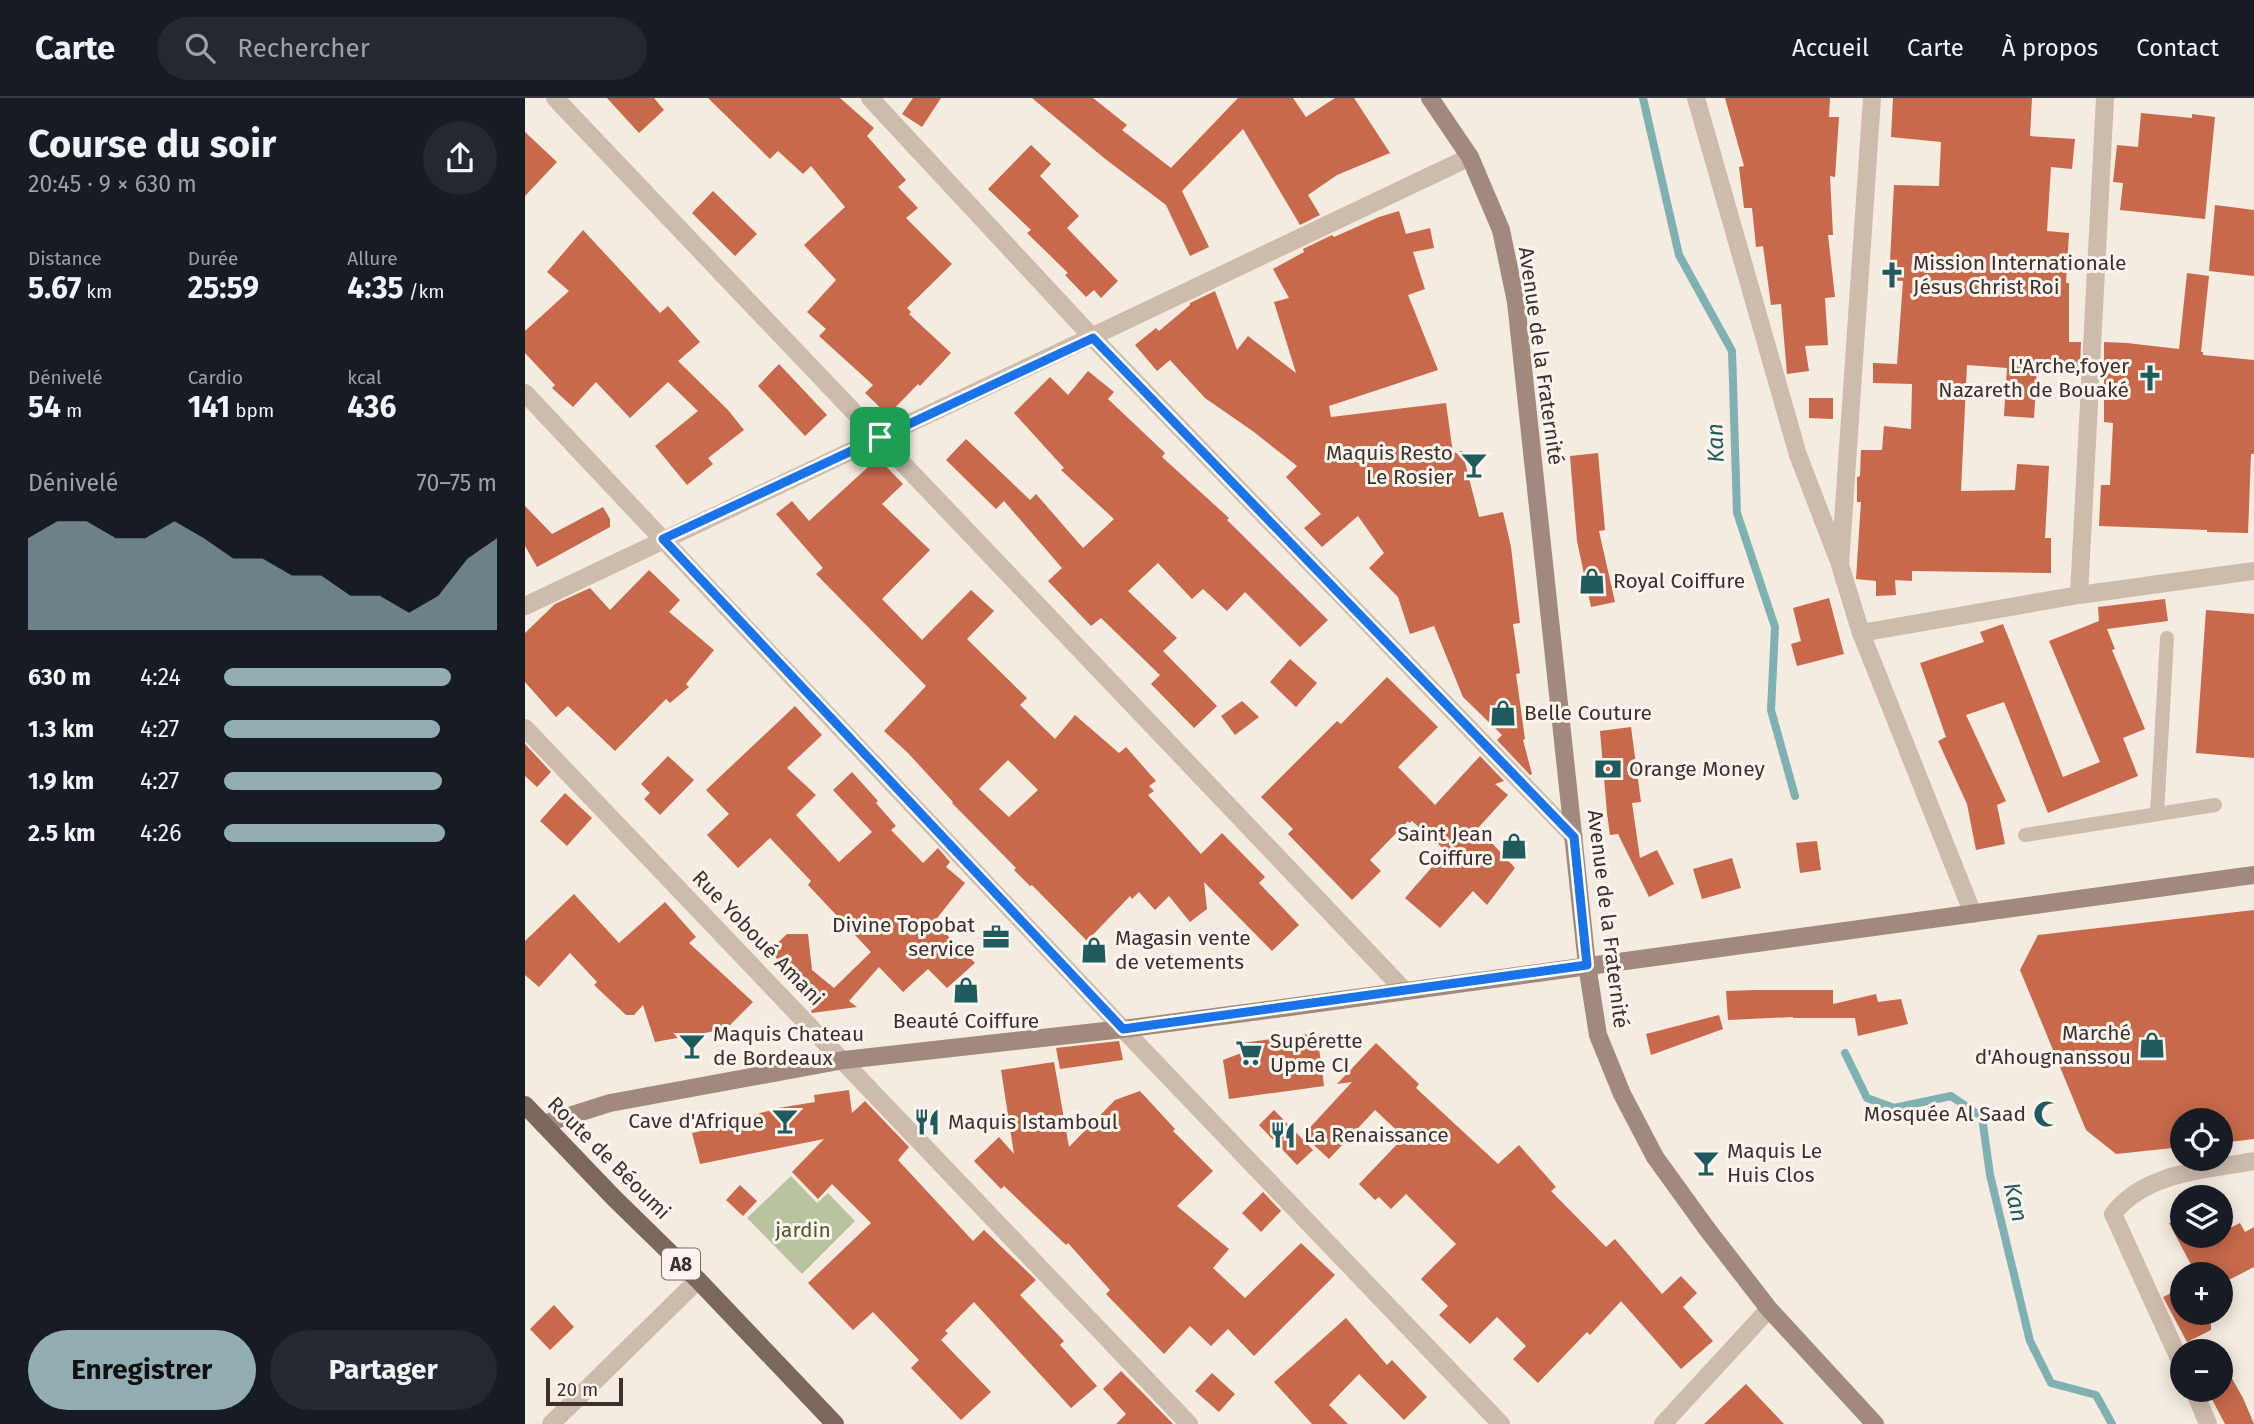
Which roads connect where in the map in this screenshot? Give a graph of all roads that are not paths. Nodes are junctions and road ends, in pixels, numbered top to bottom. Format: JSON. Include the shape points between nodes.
{"nodes":[{"id":1,"x":555,"y":98,"type":"edge"},
{"id":2,"x":870,"y":98,"type":"edge"},
{"id":3,"x":1430,"y":98,"type":"edge"},
{"id":4,"x":1696,"y":98,"type":"edge"},
{"id":5,"x":1872,"y":98,"type":"edge"},
{"id":6,"x":2105,"y":98,"type":"edge"},
{"id":7,"x":1470,"y":157,"type":"junction"},
{"id":8,"x":1093,"y":338,"type":"junction"},
{"id":9,"x":525,"y":393,"type":"edge"},
{"id":10,"x":880,"y":437,"type":"junction"},
{"id":11,"x":663,"y":539,"type":"junction"},
{"id":12,"x":1840,"y":565,"type":"junction"},
{"id":13,"x":2254,"y":571,"type":"edge"},
{"id":14,"x":2079,"y":595,"type":"junction"},
{"id":15,"x":525,"y":606,"type":"edge"},
{"id":16,"x":1861,"y":633,"type":"junction"},
{"id":17,"x":2167,"y":638,"type":"dead end"},
{"id":18,"x":525,"y":728,"type":"edge"},
{"id":19,"x":2215,"y":806,"type":"dead end"},
{"id":20,"x":2157,"y":814,"type":"junction"},
{"id":21,"x":2025,"y":835,"type":"dead end"},
{"id":22,"x":1574,"y":837,"type":"junction"},
{"id":23,"x":2254,"y":875,"type":"edge"},
{"id":24,"x":1973,"y":914,"type":"junction"},
{"id":25,"x":1587,"y":965,"type":"junction"},
{"id":26,"x":1405,"y":991,"type":"junction"},
{"id":27,"x":1123,"y":1029,"type":"junction"},
{"id":28,"x":843,"y":1060,"type":"junction"},
{"id":29,"x":525,"y":1105,"type":"edge"},
{"id":30,"x":543,"y":1124,"type":"junction"},
{"id":31,"x":2254,"y":1161,"type":"edge"},
{"id":32,"x":698,"y":1280,"type":"junction"},
{"id":33,"x":1769,"y":1309,"type":"junction"},
{"id":34,"x":2170,"y":1339,"type":"edge"},
{"id":35,"x":2199,"y":1402,"type":"edge"},
{"id":36,"x":551,"y":1424,"type":"edge"},
{"id":37,"x":835,"y":1424,"type":"edge"},
{"id":38,"x":1189,"y":1424,"type":"edge"},
{"id":39,"x":1501,"y":1424,"type":"edge"},
{"id":40,"x":1663,"y":1424,"type":"edge"},
{"id":41,"x":1875,"y":1424,"type":"edge"},
{"id":42,"x":2208,"y":1424,"type":"edge"}],
"edges":[{"from":1,"to":10,"type":"street"},
{"from":2,"to":8,"type":"street"},
{"from":3,"to":7,"type":"street","name":"Avenue de la Fraternité"},
{"from":4,"to":12,"type":"street","via":[[1798,455]]},
{"from":5,"to":12,"type":"street"},
{"from":6,"to":14,"type":"street"},
{"from":7,"to":8,"type":"street"},
{"from":7,"to":22,"type":"street","name":"Avenue de la Fraternité","via":[[1501,230],[1515,302]]},
{"from":8,"to":10,"type":"street"},
{"from":8,"to":22,"type":"street"},
{"from":9,"to":11,"type":"street"},
{"from":10,"to":11,"type":"street"},
{"from":10,"to":26,"type":"street"},
{"from":11,"to":15,"type":"street"},
{"from":11,"to":27,"type":"street"},
{"from":12,"to":16,"type":"street"},
{"from":13,"to":14,"type":"street"},
{"from":14,"to":16,"type":"street"},
{"from":16,"to":24,"type":"street"},
{"from":17,"to":20,"type":"lane"},
{"from":18,"to":28,"type":"street","name":"Rue Yoboué Amani"},
{"from":19,"to":20,"type":"lane"},
{"from":20,"to":21,"type":"lane"},
{"from":22,"to":25,"type":"street","name":"Avenue de la Fraternité"},
{"from":23,"to":24,"type":"street"},
{"from":24,"to":25,"type":"street"},
{"from":25,"to":26,"type":"street"},
{"from":25,"to":33,"type":"street","name":"Avenue de la Fraternité","via":[[1598,1035],[1654,1157]]},
{"from":26,"to":27,"type":"street"},
{"from":27,"to":28,"type":"street"},
{"from":27,"to":39,"type":"street"},
{"from":28,"to":30,"type":"street","via":[[610,1103]]},
{"from":28,"to":38,"type":"street","name":"Rue Yoboué Amani"},
{"from":29,"to":30,"type":"main road","name":"Route de Béoumi","number":"A8"},
{"from":30,"to":32,"type":"main road","name":"Route de Béoumi","number":"A8"},
{"from":31,"to":34,"type":"street","via":[[2158,1180],[2123,1200],[2113,1214]]},
{"from":32,"to":36,"type":"street"},
{"from":32,"to":37,"type":"main road","name":"Route de Béoumi","number":"A8"},
{"from":33,"to":40,"type":"street"},
{"from":33,"to":41,"type":"street","name":"Avenue de la Fraternité"},
{"from":35,"to":42,"type":"street"}]}
